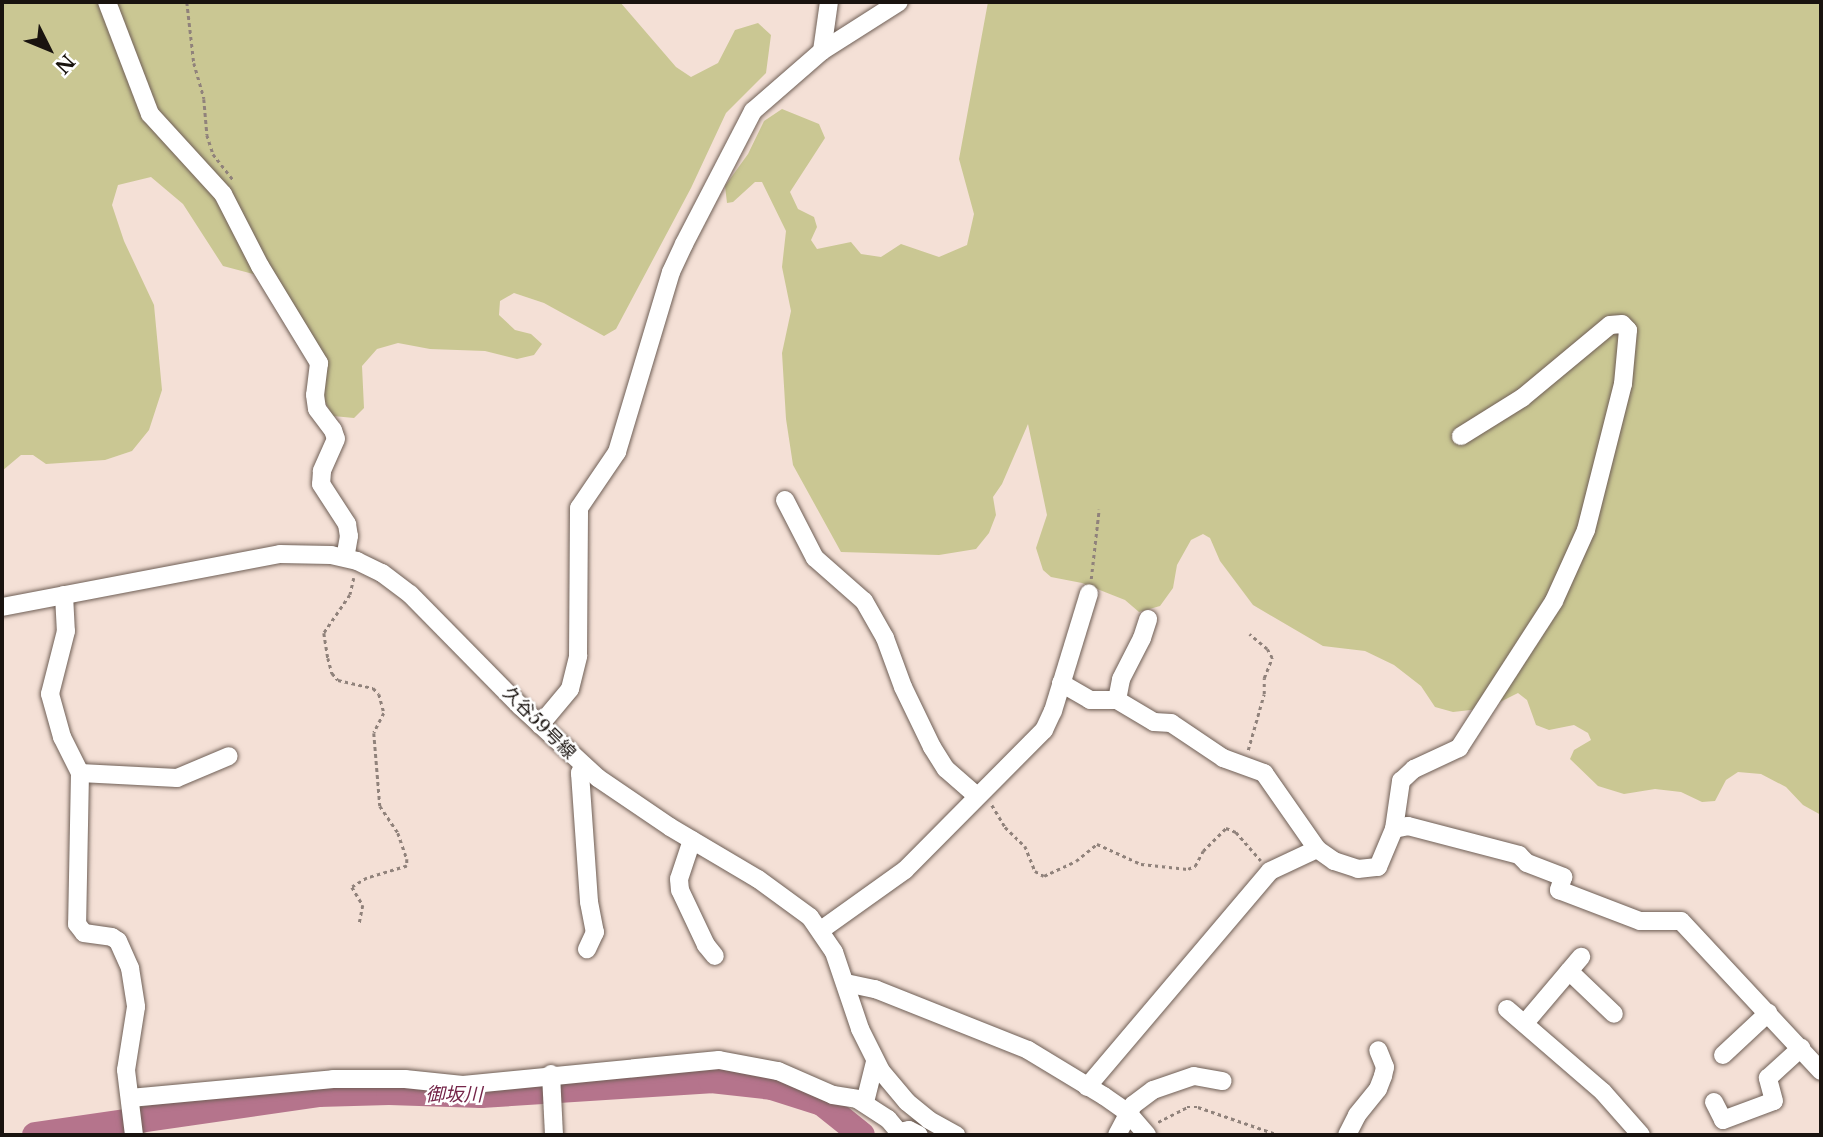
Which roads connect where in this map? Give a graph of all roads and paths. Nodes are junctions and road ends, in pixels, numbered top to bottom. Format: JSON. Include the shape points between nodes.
{"nodes":[{"id":1,"x":107,"y":2,"type":"edge"},
{"id":2,"x":187,"y":2,"type":"edge"},
{"id":3,"x":829,"y":2,"type":"edge"},
{"id":4,"x":899,"y":2,"type":"edge"},
{"id":5,"x":822,"y":51,"type":"junction"},
{"id":6,"x":236,"y":187,"type":"dead end"},
{"id":7,"x":1461,"y":436,"type":"dead end"},
{"id":8,"x":785,"y":500,"type":"dead end"},
{"id":9,"x":1099,"y":509,"type":"dead end"},
{"id":10,"x":351,"y":559,"type":"junction"},
{"id":11,"x":1089,"y":593,"type":"joint"},
{"id":12,"x":64,"y":595,"type":"junction"},
{"id":13,"x":2,"y":607,"type":"edge"},
{"id":14,"x":1148,"y":619,"type":"dead end"},
{"id":15,"x":1249,"y":634,"type":"dead end"},
{"id":16,"x":1061,"y":683,"type":"junction"},
{"id":17,"x":1117,"y":700,"type":"junction"},
{"id":18,"x":540,"y":725,"type":"junction"},
{"id":19,"x":229,"y":756,"type":"dead end"},
{"id":20,"x":1244,"y":765,"type":"junction"},
{"id":21,"x":583,"y":766,"type":"junction"},
{"id":22,"x":80,"y":773,"type":"junction"},
{"id":23,"x":976,"y":796,"type":"junction"},
{"id":24,"x":1394,"y":829,"type":"junction"},
{"id":25,"x":692,"y":840,"type":"junction"},
{"id":26,"x":1317,"y":849,"type":"junction"},
{"id":27,"x":1270,"y":871,"type":"junction"},
{"id":28,"x":359,"y":926,"type":"dead end"},
{"id":29,"x":821,"y":930,"type":"junction"},
{"id":30,"x":587,"y":949,"type":"dead end"},
{"id":31,"x":715,"y":956,"type":"dead end"},
{"id":32,"x":846,"y":983,"type":"junction"},
{"id":33,"x":1507,"y":1009,"type":"dead end"},
{"id":34,"x":1768,"y":1013,"type":"junction"},
{"id":35,"x":1614,"y":1014,"type":"dead end"},
{"id":36,"x":1525,"y":1023,"type":"junction"},
{"id":37,"x":1801,"y":1048,"type":"junction"},
{"id":38,"x":1378,"y":1050,"type":"dead end"},
{"id":39,"x":1723,"y":1055,"type":"dead end"},
{"id":40,"x":876,"y":1062,"type":"junction"},
{"id":41,"x":1821,"y":1071,"type":"edge"},
{"id":42,"x":551,"y":1076,"type":"junction"},
{"id":43,"x":1223,"y":1081,"type":"dead end"},
{"id":44,"x":1087,"y":1087,"type":"junction"},
{"id":45,"x":130,"y":1101,"type":"junction"},
{"id":46,"x":865,"y":1102,"type":"junction"},
{"id":47,"x":1714,"y":1102,"type":"dead end"},
{"id":48,"x":1128,"y":1113,"type":"junction"},
{"id":49,"x":1146,"y":1133,"type":"edge"},
{"id":50,"x":134,"y":1135,"type":"edge"},
{"id":51,"x":554,"y":1135,"type":"edge"},
{"id":52,"x":919,"y":1135,"type":"edge"},
{"id":53,"x":956,"y":1135,"type":"edge"},
{"id":54,"x":1117,"y":1135,"type":"edge"},
{"id":55,"x":1279,"y":1135,"type":"edge"},
{"id":56,"x":1347,"y":1135,"type":"edge"},
{"id":57,"x":1641,"y":1135,"type":"edge"}],
"edges":[{"from":1,"to":10,"type":"street","via":[[150,114],[223,194],[319,363],[317,409],[336,439],[321,484],[347,524]]},
{"from":2,"to":6,"type":"path","via":[[207,135],[213,154]]},
{"from":3,"to":5,"type":"street"},
{"from":4,"to":5,"type":"street"},
{"from":5,"to":18,"type":"street","via":[[753,111],[671,272],[617,452],[579,508],[578,656],[570,689]]},
{"from":7,"to":24,"type":"street","via":[[1522,398],[1610,325],[1622,324],[1629,330],[1623,384],[1586,530],[1554,601],[1459,748],[1414,769],[1401,781]]},
{"from":8,"to":23,"type":"street","via":[[815,558],[869,608],[932,747],[946,769]]},
{"from":9,"to":11,"type":"path"},
{"from":10,"to":12,"type":"street","name":"久谷59号線","via":[[280,554]]},
{"from":10,"to":18,"type":"street","name":"久谷59号線","via":[[382,573],[410,594]]},
{"from":10,"to":28,"type":"path","via":[[350,595],[324,637],[334,677],[379,694],[384,713],[374,733],[380,806],[407,859],[407,866],[352,887],[363,905]]},
{"from":11,"to":16,"type":"street"},
{"from":12,"to":13,"type":"street","name":"久谷59号線"},
{"from":12,"to":22,"type":"street","via":[[66,631],[50,694],[53,715]]},
{"from":14,"to":17,"type":"street","via":[[1121,679]]},
{"from":15,"to":20,"type":"path","via":[[1272,658]]},
{"from":16,"to":17,"type":"street","via":[[1090,700]]},
{"from":16,"to":23,"type":"street","via":[[1044,730]]},
{"from":17,"to":20,"type":"street","via":[[1154,722],[1171,723],[1223,758]]},
{"from":18,"to":21,"type":"street","name":"久谷59号線"},
{"from":19,"to":22,"type":"street","via":[[177,778]]},
{"from":20,"to":26,"type":"street","via":[[1264,774]]},
{"from":21,"to":25,"type":"street","name":"久谷59号線","via":[[618,794]]},
{"from":21,"to":30,"type":"street","via":[[589,902],[595,932]]},
{"from":22,"to":45,"type":"street","via":[[77,924],[84,933],[118,941],[130,968],[136,1007],[126,1070]]},
{"from":23,"to":27,"type":"path","via":[[998,813],[1025,846],[1035,870],[1044,876],[1076,861],[1097,844],[1141,863],[1188,869],[1226,828]]},
{"from":23,"to":29,"type":"street","via":[[905,870]]},
{"from":24,"to":26,"type":"street","via":[[1383,861],[1370,870],[1334,861]]},
{"from":24,"to":34,"type":"street","via":[[1408,826],[1519,855],[1527,863],[1563,877],[1559,890],[1640,921],[1681,921]]},
{"from":25,"to":29,"type":"street","name":"久谷59号線","via":[[791,901]]},
{"from":25,"to":31,"type":"street","via":[[679,879],[680,890]]},
{"from":26,"to":27,"type":"street"},
{"from":27,"to":44,"type":"street"},
{"from":29,"to":32,"type":"street","name":"久谷59号線"},
{"from":32,"to":40,"type":"street","name":"久谷59号線"},
{"from":32,"to":44,"type":"street","via":[[875,989],[1028,1050]]},
{"from":33,"to":36,"type":"street"},
{"from":34,"to":37,"type":"street"},
{"from":34,"to":39,"type":"street"},
{"from":35,"to":36,"type":"street","via":[[1575,964]]},
{"from":36,"to":57,"type":"street","via":[[1603,1092]]},
{"from":37,"to":41,"type":"street"},
{"from":37,"to":47,"type":"street","via":[[1768,1078],[1774,1101],[1723,1120]]},
{"from":38,"to":56,"type":"street","via":[[1384,1076]]},
{"from":40,"to":46,"type":"street"},
{"from":40,"to":53,"type":"street","name":"久谷59号線","via":[[907,1102]]},
{"from":42,"to":45,"type":"street","via":[[463,1085],[333,1079]]},
{"from":42,"to":46,"type":"street","via":[[719,1060],[778,1071],[833,1095]]},
{"from":42,"to":51,"type":"street"},
{"from":43,"to":48,"type":"street","via":[[1194,1076],[1177,1080],[1139,1099]]},
{"from":44,"to":48,"type":"street"},
{"from":45,"to":50,"type":"street"},
{"from":46,"to":52,"type":"street","via":[[899,1132]]},
{"from":48,"to":49,"type":"street"},
{"from":48,"to":54,"type":"street"},
{"from":49,"to":55,"type":"path","via":[[1173,1114],[1198,1107]]}]}
